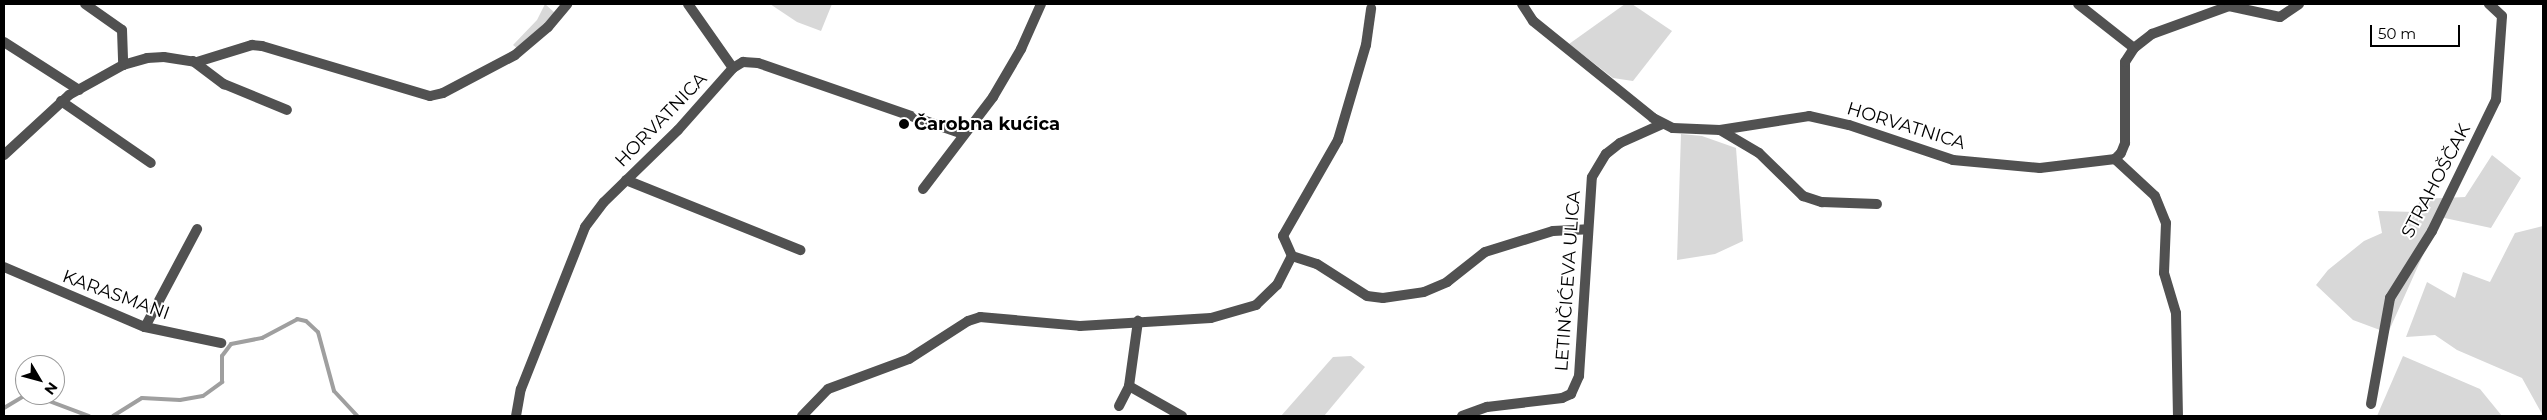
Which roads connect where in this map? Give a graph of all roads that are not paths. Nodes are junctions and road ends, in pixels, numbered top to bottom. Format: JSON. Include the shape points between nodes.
{"nodes":[{"id":1,"x":84,"y":4,"type":"edge"},
{"id":2,"x":567,"y":4,"type":"edge"},
{"id":3,"x":688,"y":4,"type":"edge"},
{"id":4,"x":1041,"y":4,"type":"edge"},
{"id":5,"x":1522,"y":4,"type":"edge"},
{"id":6,"x":2078,"y":4,"type":"edge"},
{"id":7,"x":2299,"y":4,"type":"edge"},
{"id":8,"x":2489,"y":4,"type":"edge"},
{"id":9,"x":1371,"y":8,"type":"dead end"},
{"id":10,"x":4,"y":42,"type":"edge"},
{"id":11,"x":2134,"y":48,"type":"junction"},
{"id":12,"x":193,"y":61,"type":"junction"},
{"id":13,"x":123,"y":65,"type":"junction"},
{"id":14,"x":732,"y":68,"type":"junction"},
{"id":15,"x":79,"y":90,"type":"junction"},
{"id":16,"x":61,"y":101,"type":"junction"},
{"id":17,"x":287,"y":110,"type":"dead end"},
{"id":18,"x":1662,"y":124,"type":"junction"},
{"id":19,"x":1720,"y":130,"type":"junction"},
{"id":20,"x":963,"y":134,"type":"junction"},
{"id":21,"x":8,"y":144,"type":"edge"},
{"id":22,"x":4,"y":155,"type":"edge"},
{"id":23,"x":2115,"y":159,"type":"junction"},
{"id":24,"x":151,"y":163,"type":"dead end"},
{"id":25,"x":626,"y":180,"type":"junction"},
{"id":26,"x":923,"y":189,"type":"dead end"},
{"id":27,"x":1876,"y":204,"type":"dead end"},
{"id":28,"x":197,"y":229,"type":"dead end"},
{"id":29,"x":1588,"y":229,"type":"junction"},
{"id":30,"x":800,"y":250,"type":"dead end"},
{"id":31,"x":1292,"y":256,"type":"junction"},
{"id":32,"x":4,"y":267,"type":"edge"},
{"id":33,"x":1138,"y":321,"type":"junction"},
{"id":34,"x":146,"y":327,"type":"junction"},
{"id":35,"x":221,"y":343,"type":"dead end"},
{"id":36,"x":1129,"y":386,"type":"junction"},
{"id":37,"x":2372,"y":404,"type":"dead end"},
{"id":38,"x":1119,"y":406,"type":"dead end"},
{"id":39,"x":1487,"y":408,"type":"junction"},
{"id":40,"x":516,"y":416,"type":"edge"},
{"id":41,"x":802,"y":416,"type":"edge"},
{"id":42,"x":1182,"y":416,"type":"edge"},
{"id":43,"x":1462,"y":416,"type":"edge"},
{"id":44,"x":1494,"y":416,"type":"edge"},
{"id":45,"x":2178,"y":416,"type":"edge"}],
"edges":[{"from":1,"to":13,"type":"street","via":[[122,30]]},
{"from":2,"to":12,"type":"street","via":[[548,27],[515,55],[443,93],[430,96],[262,46],[252,45]]},
{"from":3,"to":14,"type":"street"},
{"from":4,"to":20,"type":"street","via":[[1006,75]]},
{"from":5,"to":18,"type":"street","name":"HORVATNICA","via":[[1533,21]]},
{"from":6,"to":11,"type":"street"},
{"from":7,"to":11,"type":"street","via":[[2280,17],[2238,6],[2215,9],[2164,28]]},
{"from":8,"to":37,"type":"street","name":"STRAHOŠČAK","via":[[2502,16],[2496,100],[2432,231],[2390,298]]},
{"from":9,"to":31,"type":"street","via":[[1366,44],[1338,140],[1283,236]]},
{"from":10,"to":15,"type":"street"},
{"from":11,"to":23,"type":"street","via":[[2125,62],[2125,144]]},
{"from":12,"to":13,"type":"street","via":[[164,57]]},
{"from":12,"to":17,"type":"street","via":[[224,84]]},
{"from":13,"to":15,"type":"street"},
{"from":14,"to":20,"type":"street","name":"HORVATNICA","via":[[743,62],[758,63]]},
{"from":14,"to":25,"type":"street","name":"HORVATNICA","via":[[678,130]]},
{"from":15,"to":16,"type":"street"},
{"from":16,"to":21,"type":"street"},
{"from":16,"to":24,"type":"street"},
{"from":18,"to":19,"type":"street","name":"HORVATNICA","via":[[1682,130]]},
{"from":18,"to":29,"type":"street","name":"LETINČIĆEVA ULICA","via":[[1620,143],[1598,164],[1590,186]]},
{"from":19,"to":23,"type":"street","name":"HORVATNICA","via":[[1809,116],[1849,125],[1962,162],[2040,168]]},
{"from":19,"to":27,"type":"street","via":[[1759,153],[1803,196],[1822,202]]},
{"from":20,"to":26,"type":"street"},
{"from":21,"to":22,"type":"street"},
{"from":23,"to":45,"type":"street","via":[[2155,196],[2166,223],[2164,273],[2176,313]]},
{"from":25,"to":30,"type":"street"},
{"from":25,"to":40,"type":"street","name":"HORVATNICA","via":[[585,227],[573,250],[521,389]]},
{"from":28,"to":34,"type":"street"},
{"from":29,"to":31,"type":"street","via":[[1553,231],[1485,252],[1437,288],[1383,298],[1367,296],[1317,264]]},
{"from":29,"to":39,"type":"street","name":"LETINČIĆEVA ULICA","via":[[1577,385],[1571,394],[1562,398]]},
{"from":31,"to":33,"type":"street","via":[[1277,285],[1248,309],[1211,318]]},
{"from":32,"to":34,"type":"street","name":"KARASMANI"},
{"from":33,"to":36,"type":"street"},
{"from":33,"to":41,"type":"street","via":[[1080,326],[980,317],[968,321],[909,359],[828,389]]},
{"from":34,"to":35,"type":"street","name":"KARASMANI"},
{"from":36,"to":38,"type":"street"},
{"from":36,"to":42,"type":"street"},
{"from":39,"to":43,"type":"street","name":"LETINČIĆEVA ULICA"},
{"from":39,"to":44,"type":"street"}]}
